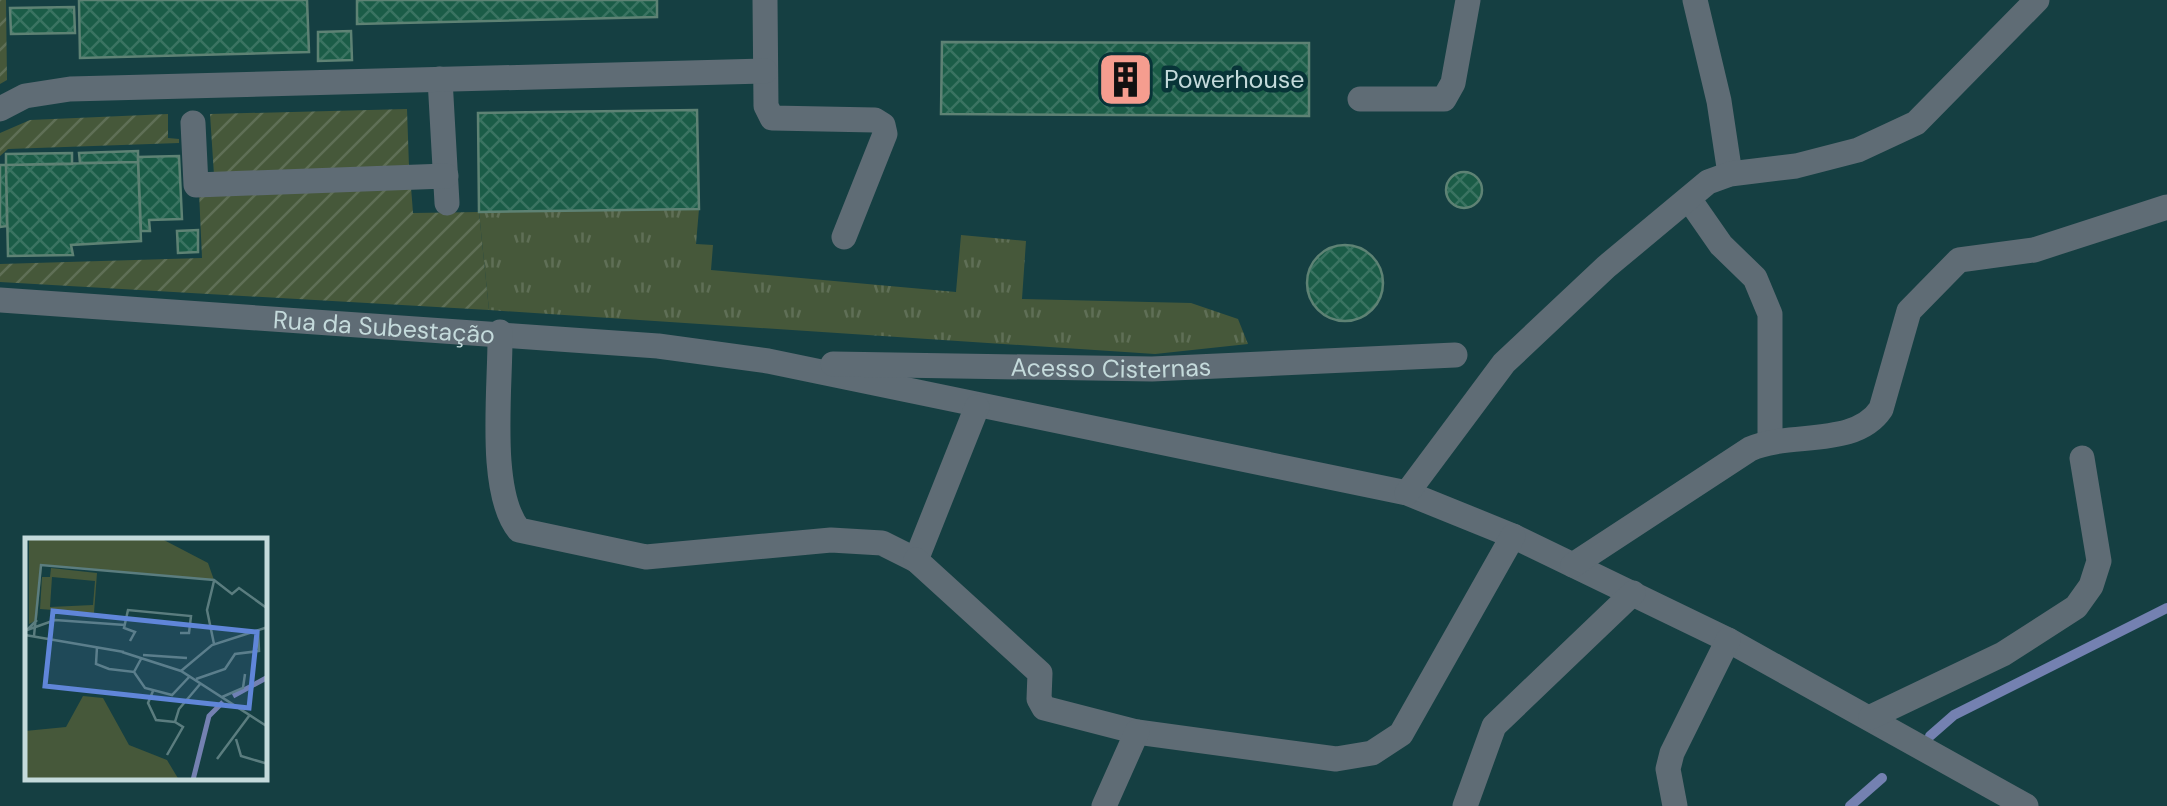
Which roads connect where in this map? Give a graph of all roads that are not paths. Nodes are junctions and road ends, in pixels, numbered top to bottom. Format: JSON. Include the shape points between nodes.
{"nodes":[{"id":1,"x":765,"y":0,"type":"edge"},
{"id":2,"x":1468,"y":0,"type":"edge"},
{"id":3,"x":1695,"y":0,"type":"edge"},
{"id":4,"x":2037,"y":0,"type":"edge"},
{"id":5,"x":765,"y":71,"type":"junction"},
{"id":6,"x":440,"y":79,"type":"junction"},
{"id":7,"x":1360,"y":99,"type":"dead end"},
{"id":8,"x":0,"y":109,"type":"edge"},
{"id":9,"x":193,"y":123,"type":"dead end"},
{"id":10,"x":1730,"y":174,"type":"junction"},
{"id":11,"x":446,"y":176,"type":"junction"},
{"id":12,"x":1689,"y":199,"type":"junction"},
{"id":13,"x":448,"y":203,"type":"dead end"},
{"id":14,"x":2167,"y":207,"type":"edge"},
{"id":15,"x":844,"y":237,"type":"dead end"},
{"id":16,"x":0,"y":300,"type":"edge"},
{"id":17,"x":500,"y":332,"type":"junction"},
{"id":18,"x":1455,"y":356,"type":"dead end"},
{"id":19,"x":768,"y":361,"type":"junction"},
{"id":20,"x":977,"y":408,"type":"junction"},
{"id":21,"x":1770,"y":441,"type":"junction"},
{"id":22,"x":2082,"y":458,"type":"dead end"},
{"id":23,"x":1407,"y":493,"type":"junction"},
{"id":24,"x":1513,"y":536,"type":"junction"},
{"id":25,"x":916,"y":560,"type":"junction"},
{"id":26,"x":1573,"y":565,"type":"junction"},
{"id":27,"x":1633,"y":592,"type":"junction"},
{"id":28,"x":1728,"y":640,"type":"junction"},
{"id":29,"x":1871,"y":717,"type":"junction"},
{"id":30,"x":1137,"y":732,"type":"junction"},
{"id":31,"x":1104,"y":806,"type":"edge"},
{"id":32,"x":1466,"y":806,"type":"edge"},
{"id":33,"x":1674,"y":806,"type":"edge"},
{"id":34,"x":2026,"y":806,"type":"edge"}],
"edges":[{"from":1,"to":5,"type":"street"},
{"from":2,"to":7,"type":"street","via":[[1453,83],[1444,98]]},
{"from":3,"to":10,"type":"street"},
{"from":4,"to":10,"type":"street","via":[[1916,123],[1858,150]]},
{"from":5,"to":6,"type":"street"},
{"from":5,"to":15,"type":"street","via":[[772,118],[884,125]]},
{"from":6,"to":8,"type":"street","via":[[70,89],[25,96]]},
{"from":6,"to":11,"type":"street"},
{"from":9,"to":11,"type":"street","via":[[196,185]]},
{"from":10,"to":12,"type":"street"},
{"from":11,"to":13,"type":"street"},
{"from":12,"to":21,"type":"street","via":[[1764,294],[1770,314]]},
{"from":12,"to":23,"type":"street","via":[[1504,363]]},
{"from":14,"to":21,"type":"street","via":[[2034,250],[1960,260],[1910,311],[1872,422],[1858,430]]},
{"from":16,"to":17,"type":"street","name":"Rua da Subestação"},
{"from":17,"to":19,"type":"street","name":"Rua da Subestação"},
{"from":17,"to":25,"type":"street","via":[[501,476],[506,514],[520,530],[646,557],[830,540],[882,542]]},
{"from":18,"to":19,"type":"street","name":"Acesso Cisternas","via":[[1152,369]]},
{"from":19,"to":20,"type":"street"},
{"from":20,"to":23,"type":"street"},
{"from":20,"to":25,"type":"street"},
{"from":21,"to":26,"type":"street"},
{"from":22,"to":29,"type":"street","via":[[2099,560],[2076,608],[2003,654]]},
{"from":23,"to":24,"type":"street"},
{"from":24,"to":26,"type":"street"},
{"from":24,"to":30,"type":"street","via":[[1401,734],[1372,753],[1336,759]]},
{"from":25,"to":30,"type":"street","via":[[1040,673],[1044,708]]},
{"from":26,"to":27,"type":"street"},
{"from":27,"to":28,"type":"street"},
{"from":27,"to":32,"type":"street","via":[[1494,726]]},
{"from":28,"to":29,"type":"street"},
{"from":28,"to":33,"type":"street","via":[[1672,753]]},
{"from":29,"to":34,"type":"street"},
{"from":30,"to":31,"type":"street"}]}
